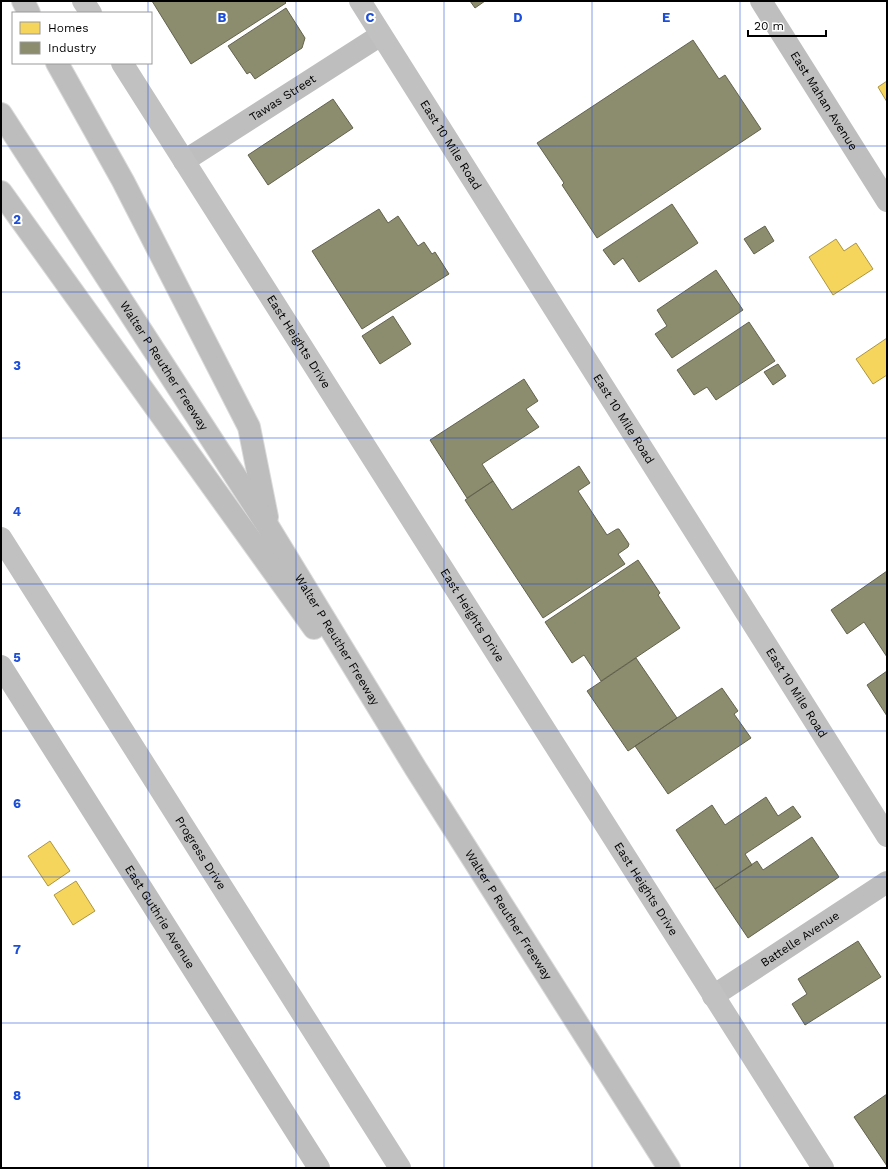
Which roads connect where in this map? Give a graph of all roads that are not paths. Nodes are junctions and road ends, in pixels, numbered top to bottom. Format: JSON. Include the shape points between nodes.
{"nodes":[{"id":1,"x":23,"y":1,"type":"edge"},
{"id":2,"x":83,"y":1,"type":"edge"},
{"id":3,"x":360,"y":1,"type":"edge"},
{"id":4,"x":761,"y":1,"type":"edge"},
{"id":5,"x":28,"y":12,"type":"edge"},
{"id":6,"x":90,"y":12,"type":"edge"},
{"id":7,"x":381,"y":35,"type":"junction"},
{"id":8,"x":58,"y":64,"type":"edge"},
{"id":9,"x":123,"y":64,"type":"edge"},
{"id":10,"x":1,"y":114,"type":"edge"},
{"id":11,"x":184,"y":161,"type":"junction"},
{"id":12,"x":1,"y":192,"type":"edge"},
{"id":13,"x":887,"y":200,"type":"edge"},
{"id":14,"x":269,"y":528,"type":"junction"},
{"id":15,"x":1,"y":538,"type":"edge"},
{"id":16,"x":1,"y":666,"type":"edge"},
{"id":17,"x":416,"y":769,"type":"junction"},
{"id":18,"x":887,"y":836,"type":"edge"},
{"id":19,"x":887,"y":882,"type":"edge"},
{"id":20,"x":713,"y":996,"type":"junction"},
{"id":21,"x":319,"y":1168,"type":"edge"},
{"id":22,"x":400,"y":1168,"type":"edge"},
{"id":23,"x":670,"y":1168,"type":"edge"},
{"id":24,"x":823,"y":1168,"type":"edge"}],
"edges":[{"from":1,"to":5,"type":"highway"},
{"from":2,"to":6,"type":"main road"},
{"from":3,"to":7,"type":"main road","name":"East 10 Mile Road"},
{"from":4,"to":13,"type":"street","name":"East Mahan Avenue"},
{"from":7,"to":11,"type":"street","name":"Tawas Street"},
{"from":7,"to":18,"type":"main road","name":"East 10 Mile Road"},
{"from":8,"to":14,"type":"highway","via":[[123,181],[250,427]]},
{"from":9,"to":11,"type":"main road","name":"East Heights Drive"},
{"from":10,"to":14,"type":"highway","name":"Walter P Reuther Freeway"},
{"from":11,"to":20,"type":"main road","name":"East Heights Drive"},
{"from":12,"to":17,"type":"highway"},
{"from":14,"to":17,"type":"highway","name":"Walter P Reuther Freeway"},
{"from":15,"to":22,"type":"main road","name":"Progress Drive"},
{"from":16,"to":21,"type":"street","name":"East Guthrie Avenue"},
{"from":17,"to":23,"type":"highway","name":"Walter P Reuther Freeway"},
{"from":19,"to":20,"type":"street","name":"Battelle Avenue"},
{"from":20,"to":24,"type":"main road","name":"East Heights Drive"}]}
